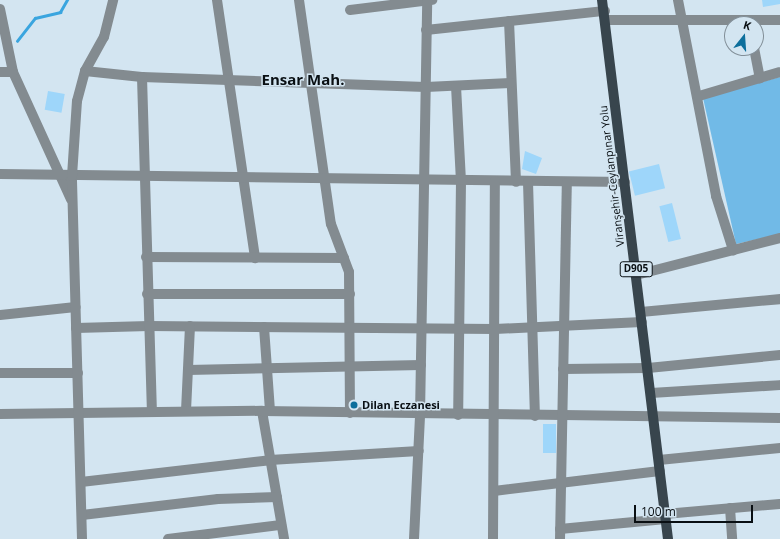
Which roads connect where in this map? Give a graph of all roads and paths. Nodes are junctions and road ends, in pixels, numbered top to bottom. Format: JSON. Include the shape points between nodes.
{"nodes":[{"id":1,"x":113,"y":0,"type":"edge"},
{"id":2,"x":217,"y":0,"type":"edge"},
{"id":3,"x":298,"y":0,"type":"edge"},
{"id":4,"x":429,"y":0,"type":"edge"},
{"id":5,"x":602,"y":0,"type":"edge"},
{"id":6,"x":678,"y":0,"type":"edge"},
{"id":7,"x":0,"y":9,"type":"edge"},
{"id":8,"x":350,"y":10,"type":"dead end"},
{"id":9,"x":605,"y":15,"type":"junction"},
{"id":10,"x":681,"y":20,"type":"junction"},
{"id":11,"x":780,"y":20,"type":"edge"},
{"id":12,"x":509,"y":21,"type":"junction"},
{"id":13,"x":724,"y":21,"type":"edge"},
{"id":14,"x":764,"y":21,"type":"edge"},
{"id":15,"x":426,"y":30,"type":"junction"},
{"id":16,"x":756,"y":56,"type":"edge"},
{"id":17,"x":85,"y":71,"type":"junction"},
{"id":18,"x":0,"y":72,"type":"edge"},
{"id":19,"x":13,"y":72,"type":"junction"},
{"id":20,"x":780,"y":72,"type":"edge"},
{"id":21,"x":142,"y":77,"type":"junction"},
{"id":22,"x":760,"y":78,"type":"junction"},
{"id":23,"x":229,"y":79,"type":"junction"},
{"id":24,"x":312,"y":83,"type":"junction"},
{"id":25,"x":511,"y":83,"type":"junction"},
{"id":26,"x":456,"y":86,"type":"junction"},
{"id":27,"x":426,"y":87,"type":"junction"},
{"id":28,"x":699,"y":96,"type":"junction"},
{"id":29,"x":59,"y":172,"type":"junction"},
{"id":30,"x":0,"y":174,"type":"edge"},
{"id":31,"x":72,"y":176,"type":"junction"},
{"id":32,"x":143,"y":177,"type":"junction"},
{"id":33,"x":244,"y":179,"type":"junction"},
{"id":34,"x":325,"y":180,"type":"junction"},
{"id":35,"x":424,"y":181,"type":"junction"},
{"id":36,"x":461,"y":181,"type":"junction"},
{"id":37,"x":495,"y":182,"type":"junction"},
{"id":38,"x":516,"y":182,"type":"junction"},
{"id":39,"x":528,"y":182,"type":"junction"},
{"id":40,"x":625,"y":182,"type":"junction"},
{"id":41,"x":566,"y":183,"type":"junction"},
{"id":42,"x":73,"y":202,"type":"junction"},
{"id":43,"x":780,"y":238,"type":"edge"},
{"id":44,"x":733,"y":250,"type":"junction"},
{"id":45,"x":146,"y":257,"type":"junction"},
{"id":46,"x":255,"y":258,"type":"junction"},
{"id":47,"x":344,"y":258,"type":"junction"},
{"id":48,"x":636,"y":275,"type":"junction"},
{"id":49,"x":148,"y":294,"type":"junction"},
{"id":50,"x":350,"y":294,"type":"junction"},
{"id":51,"x":780,"y":299,"type":"edge"},
{"id":52,"x":76,"y":307,"type":"junction"},
{"id":53,"x":0,"y":315,"type":"edge"},
{"id":54,"x":642,"y":317,"type":"junction"},
{"id":55,"x":149,"y":326,"type":"junction"},
{"id":56,"x":190,"y":326,"type":"junction"},
{"id":57,"x":350,"y":326,"type":"junction"},
{"id":58,"x":564,"y":326,"type":"junction"},
{"id":59,"x":264,"y":327,"type":"junction"},
{"id":60,"x":76,"y":328,"type":"junction"},
{"id":61,"x":422,"y":328,"type":"junction"},
{"id":62,"x":530,"y":328,"type":"junction"},
{"id":63,"x":459,"y":329,"type":"junction"},
{"id":64,"x":495,"y":329,"type":"junction"},
{"id":65,"x":780,"y":355,"type":"edge"},
{"id":66,"x":421,"y":365,"type":"junction"},
{"id":67,"x":350,"y":366,"type":"junction"},
{"id":68,"x":267,"y":368,"type":"junction"},
{"id":69,"x":563,"y":368,"type":"junction"},
{"id":70,"x":648,"y":368,"type":"junction"},
{"id":71,"x":188,"y":370,"type":"junction"},
{"id":72,"x":0,"y":373,"type":"edge"},
{"id":73,"x":78,"y":373,"type":"junction"},
{"id":74,"x":780,"y":385,"type":"edge"},
{"id":75,"x":651,"y":393,"type":"junction"},
{"id":76,"x":79,"y":411,"type":"junction"},
{"id":77,"x":152,"y":411,"type":"junction"},
{"id":78,"x":186,"y":411,"type":"junction"},
{"id":79,"x":266,"y":411,"type":"junction"},
{"id":80,"x":350,"y":413,"type":"junction"},
{"id":81,"x":0,"y":414,"type":"edge"},
{"id":82,"x":420,"y":415,"type":"junction"},
{"id":83,"x":458,"y":416,"type":"junction"},
{"id":84,"x":496,"y":416,"type":"junction"},
{"id":85,"x":535,"y":416,"type":"junction"},
{"id":86,"x":562,"y":417,"type":"junction"},
{"id":87,"x":654,"y":418,"type":"junction"},
{"id":88,"x":780,"y":418,"type":"edge"},
{"id":89,"x":780,"y":448,"type":"edge"},
{"id":90,"x":419,"y":451,"type":"junction"},
{"id":91,"x":270,"y":460,"type":"junction"},
{"id":92,"x":659,"y":460,"type":"junction"},
{"id":93,"x":660,"y":471,"type":"junction"},
{"id":94,"x":81,"y":482,"type":"junction"},
{"id":95,"x":561,"y":484,"type":"junction"},
{"id":96,"x":494,"y":491,"type":"junction"},
{"id":97,"x":277,"y":497,"type":"junction"},
{"id":98,"x":780,"y":504,"type":"edge"},
{"id":99,"x":730,"y":508,"type":"junction"},
{"id":100,"x":82,"y":516,"type":"junction"},
{"id":101,"x":666,"y":516,"type":"junction"},
{"id":102,"x":281,"y":525,"type":"junction"},
{"id":103,"x":560,"y":534,"type":"edge"},
{"id":104,"x":82,"y":539,"type":"edge"},
{"id":105,"x":168,"y":539,"type":"edge"},
{"id":106,"x":284,"y":539,"type":"edge"},
{"id":107,"x":414,"y":539,"type":"edge"},
{"id":108,"x":493,"y":539,"type":"edge"},
{"id":109,"x":668,"y":539,"type":"edge"},
{"id":110,"x":732,"y":539,"type":"edge"}],
"edges":[{"from":1,"to":17,"type":"street","via":[[104,37]]},
{"from":2,"to":23,"type":"street"},
{"from":3,"to":24,"type":"street"},
{"from":4,"to":8,"type":"street"},
{"from":4,"to":15,"type":"street"},
{"from":5,"to":9,"type":"main road","name":"Viranşehir-Ceylanpınar Yolu","number":"D905"},
{"from":6,"to":10,"type":"street"},
{"from":7,"to":19,"type":"street"},
{"from":9,"to":10,"type":"street"},
{"from":9,"to":12,"type":"street"},
{"from":9,"to":40,"type":"main road","name":"Viranşehir-Ceylanpınar Yolu","number":"D905"},
{"from":10,"to":13,"type":"street"},
{"from":10,"to":28,"type":"street"},
{"from":11,"to":14,"type":"street"},
{"from":12,"to":15,"type":"street"},
{"from":12,"to":25,"type":"street"},
{"from":15,"to":27,"type":"street"},
{"from":16,"to":22,"type":"street"},
{"from":17,"to":21,"type":"street"},
{"from":17,"to":31,"type":"street","via":[[77,101]]},
{"from":18,"to":19,"type":"street"},
{"from":19,"to":29,"type":"street"},
{"from":20,"to":22,"type":"street"},
{"from":21,"to":23,"type":"street"},
{"from":21,"to":32,"type":"street"},
{"from":22,"to":28,"type":"street"},
{"from":23,"to":24,"type":"street"},
{"from":23,"to":33,"type":"street"},
{"from":24,"to":27,"type":"street"},
{"from":24,"to":34,"type":"street"},
{"from":25,"to":26,"type":"street"},
{"from":25,"to":38,"type":"street"},
{"from":26,"to":27,"type":"street"},
{"from":26,"to":36,"type":"street"},
{"from":27,"to":35,"type":"street"},
{"from":28,"to":44,"type":"street","via":[[716,196]]},
{"from":29,"to":30,"type":"street"},
{"from":29,"to":31,"type":"street"},
{"from":29,"to":42,"type":"street"},
{"from":31,"to":32,"type":"street"},
{"from":31,"to":42,"type":"street"},
{"from":32,"to":33,"type":"street"},
{"from":32,"to":45,"type":"street"},
{"from":33,"to":34,"type":"street"},
{"from":33,"to":46,"type":"street"},
{"from":34,"to":35,"type":"street"},
{"from":34,"to":47,"type":"street","via":[[331,224]]},
{"from":35,"to":36,"type":"street"},
{"from":35,"to":61,"type":"street"},
{"from":36,"to":37,"type":"street"},
{"from":36,"to":63,"type":"street"},
{"from":37,"to":38,"type":"street"},
{"from":37,"to":64,"type":"street"},
{"from":38,"to":39,"type":"street"},
{"from":39,"to":41,"type":"street"},
{"from":39,"to":62,"type":"street"},
{"from":40,"to":41,"type":"street"},
{"from":40,"to":48,"type":"main road","name":"Viranşehir-Ceylanpınar Yolu","number":"D905"},
{"from":41,"to":58,"type":"street"},
{"from":42,"to":52,"type":"street"},
{"from":43,"to":44,"type":"street"},
{"from":44,"to":48,"type":"street"},
{"from":45,"to":46,"type":"street"},
{"from":45,"to":49,"type":"street"},
{"from":46,"to":47,"type":"street"},
{"from":47,"to":50,"type":"street","via":[[349,272]]},
{"from":48,"to":54,"type":"main road","name":"Viranşehir-Ceylanpınar Yolu","number":"D905"},
{"from":49,"to":50,"type":"street"},
{"from":49,"to":55,"type":"street"},
{"from":50,"to":57,"type":"street"},
{"from":51,"to":54,"type":"street"},
{"from":52,"to":53,"type":"street"},
{"from":52,"to":60,"type":"street"},
{"from":54,"to":58,"type":"street"},
{"from":54,"to":70,"type":"main road","name":"Viranşehir-Ceylanpınar Yolu","number":"D905"},
{"from":55,"to":56,"type":"street"},
{"from":55,"to":60,"type":"street"},
{"from":55,"to":77,"type":"street"},
{"from":56,"to":59,"type":"street"},
{"from":56,"to":71,"type":"street"},
{"from":57,"to":59,"type":"street"},
{"from":57,"to":61,"type":"street"},
{"from":57,"to":67,"type":"street"},
{"from":58,"to":62,"type":"street"},
{"from":58,"to":69,"type":"street"},
{"from":59,"to":68,"type":"street"},
{"from":60,"to":73,"type":"street"},
{"from":61,"to":63,"type":"street"},
{"from":61,"to":66,"type":"street"},
{"from":62,"to":64,"type":"street"},
{"from":62,"to":85,"type":"street"},
{"from":63,"to":64,"type":"street"},
{"from":63,"to":83,"type":"street"},
{"from":64,"to":84,"type":"street"},
{"from":65,"to":70,"type":"street"},
{"from":66,"to":67,"type":"street"},
{"from":66,"to":82,"type":"street"},
{"from":67,"to":68,"type":"street"},
{"from":67,"to":80,"type":"street"},
{"from":68,"to":71,"type":"street"},
{"from":68,"to":79,"type":"street"},
{"from":69,"to":70,"type":"street"},
{"from":69,"to":86,"type":"street"},
{"from":70,"to":75,"type":"main road","name":"Viranşehir-Ceylanpınar Yolu","number":"D905"},
{"from":71,"to":78,"type":"street"},
{"from":72,"to":73,"type":"street"},
{"from":73,"to":76,"type":"street"},
{"from":74,"to":75,"type":"street"},
{"from":75,"to":87,"type":"main road","name":"Viranşehir-Ceylanpınar Yolu","number":"D905"},
{"from":76,"to":77,"type":"street"},
{"from":76,"to":81,"type":"street"},
{"from":76,"to":94,"type":"street"},
{"from":77,"to":78,"type":"street"},
{"from":78,"to":79,"type":"street"},
{"from":79,"to":80,"type":"street"},
{"from":79,"to":91,"type":"street"},
{"from":80,"to":82,"type":"street"},
{"from":82,"to":83,"type":"street"},
{"from":82,"to":90,"type":"street"},
{"from":83,"to":84,"type":"street"},
{"from":84,"to":85,"type":"street"},
{"from":84,"to":96,"type":"street"},
{"from":85,"to":86,"type":"street"},
{"from":86,"to":87,"type":"street"},
{"from":86,"to":95,"type":"street"},
{"from":87,"to":88,"type":"street"},
{"from":87,"to":92,"type":"main road","name":"Viranşehir-Ceylanpınar Yolu","number":"D905"},
{"from":89,"to":92,"type":"street"},
{"from":90,"to":91,"type":"street"},
{"from":90,"to":107,"type":"street"},
{"from":91,"to":94,"type":"street"},
{"from":91,"to":97,"type":"street"},
{"from":92,"to":93,"type":"main road","name":"Viranşehir-Ceylanpınar Yolu","number":"D905"},
{"from":93,"to":95,"type":"street"},
{"from":93,"to":101,"type":"main road","name":"Viranşehir-Ceylanpınar Yolu","number":"D905"},
{"from":94,"to":100,"type":"street"},
{"from":95,"to":96,"type":"street"},
{"from":95,"to":103,"type":"street"},
{"from":96,"to":108,"type":"street"},
{"from":97,"to":100,"type":"street","via":[[218,499]]},
{"from":97,"to":102,"type":"street"},
{"from":98,"to":99,"type":"street"},
{"from":99,"to":101,"type":"street"},
{"from":99,"to":110,"type":"street"},
{"from":100,"to":104,"type":"street"},
{"from":101,"to":103,"type":"street"},
{"from":101,"to":109,"type":"main road","name":"Viranşehir-Ceylanpınar Yolu","number":"D905"},
{"from":102,"to":105,"type":"street"},
{"from":102,"to":106,"type":"street"}]}
